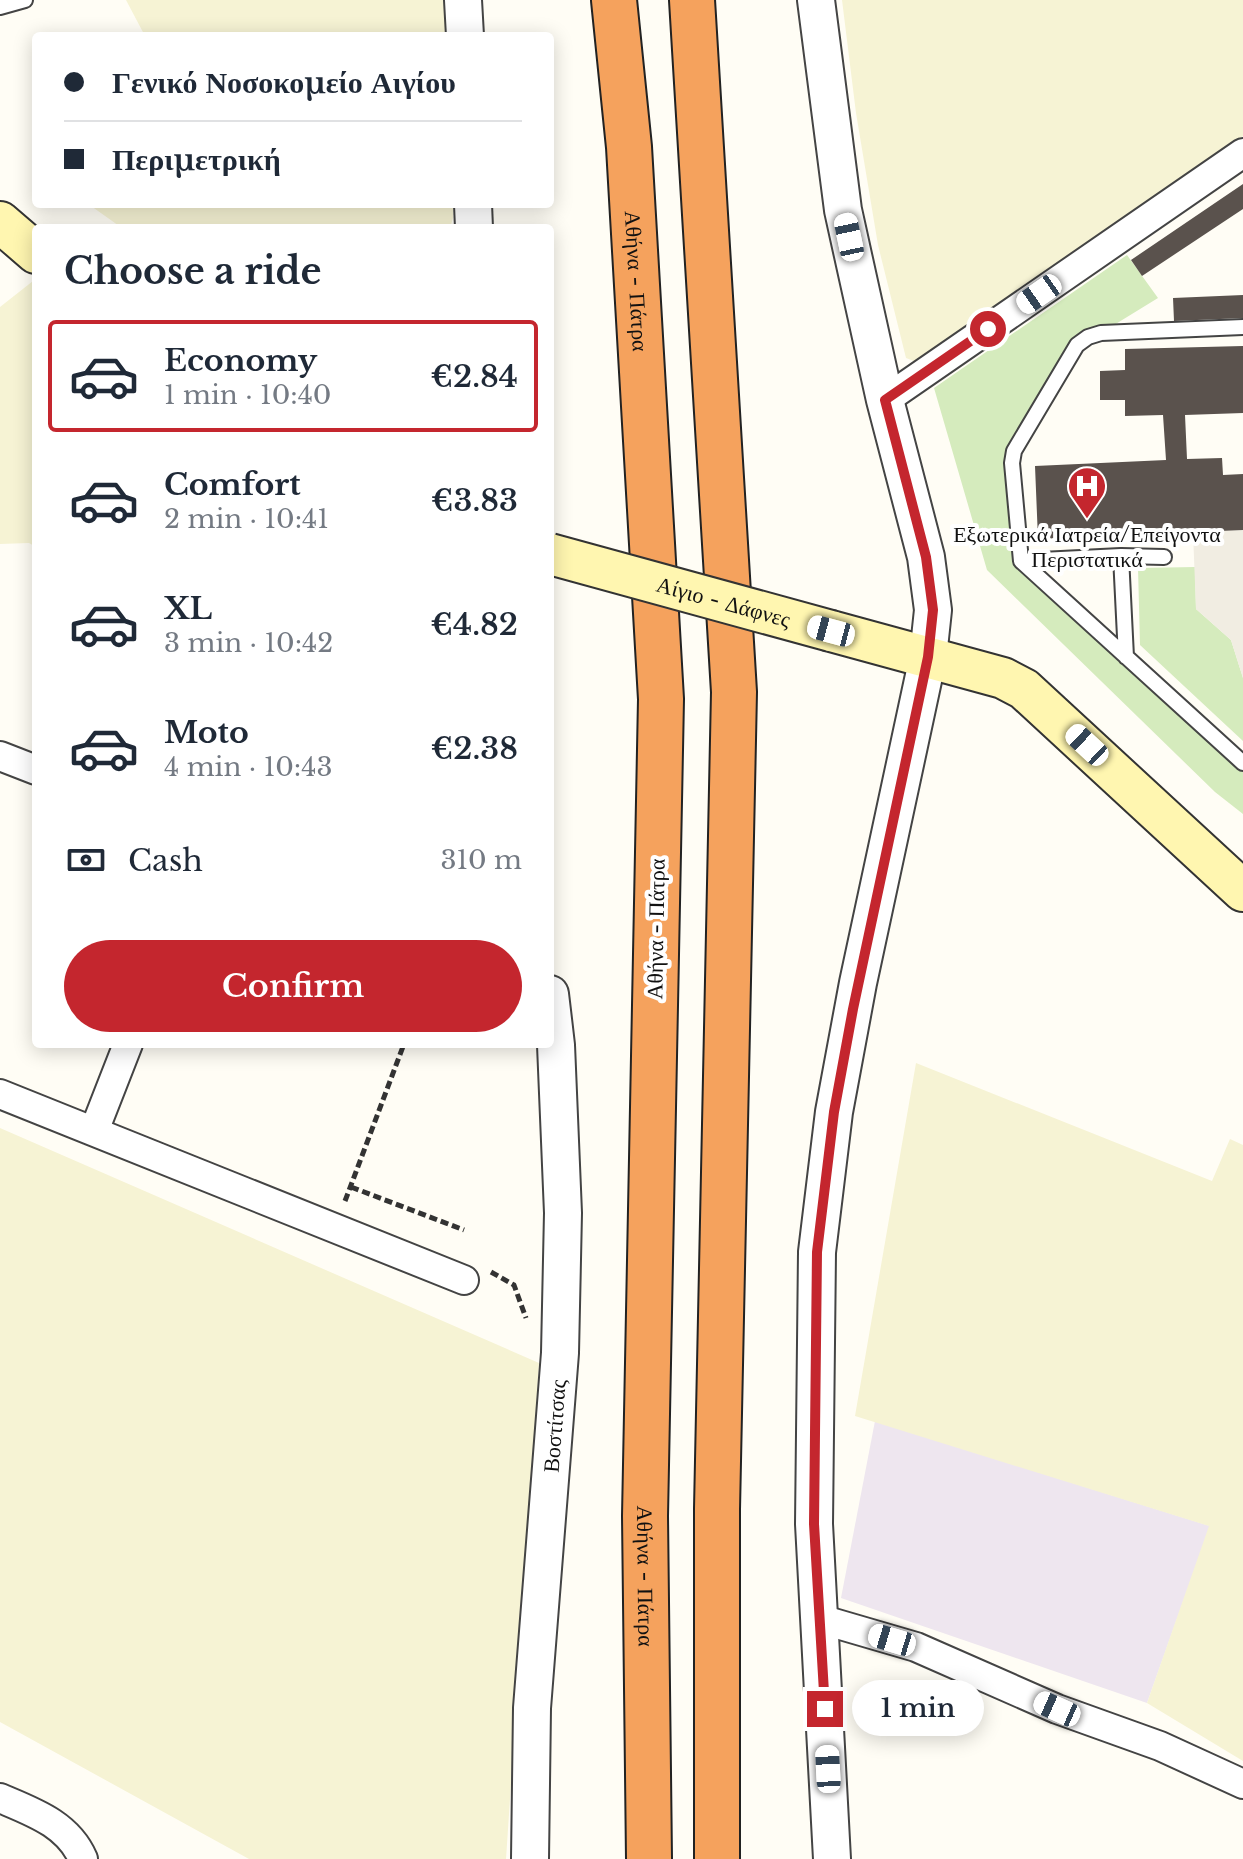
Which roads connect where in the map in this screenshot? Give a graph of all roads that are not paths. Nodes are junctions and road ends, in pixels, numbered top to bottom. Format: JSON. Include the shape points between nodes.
{"nodes":[{"id":1,"x":25,"y":0,"type":"edge"},
{"id":2,"x":463,"y":0,"type":"edge"},
{"id":3,"x":614,"y":0,"type":"edge"},
{"id":4,"x":692,"y":0,"type":"edge"},
{"id":5,"x":816,"y":0,"type":"edge"},
{"id":6,"x":0,"y":7,"type":"edge"},
{"id":7,"x":465,"y":32,"type":"edge"},
{"id":8,"x":1243,"y":153,"type":"edge"},
{"id":9,"x":0,"y":222,"type":"edge"},
{"id":10,"x":32,"y":250,"type":"edge"},
{"id":11,"x":1243,"y":327,"type":"edge"},
{"id":12,"x":885,"y":400,"type":"junction"},
{"id":13,"x":554,"y":555,"type":"edge"},
{"id":14,"x":1121,"y":556,"type":"junction"},
{"id":15,"x":1164,"y":557,"type":"dead end"},
{"id":16,"x":1021,"y":561,"type":"junction"},
{"id":17,"x":928,"y":657,"type":"junction"},
{"id":18,"x":1126,"y":657,"type":"junction"},
{"id":19,"x":0,"y":756,"type":"edge"},
{"id":20,"x":1243,"y":763,"type":"edge"},
{"id":21,"x":32,"y":768,"type":"edge"},
{"id":22,"x":1243,"y":891,"type":"edge"},
{"id":23,"x":554,"y":1028,"type":"edge"},
{"id":24,"x":126,"y":1048,"type":"edge"},
{"id":25,"x":0,"y":1094,"type":"edge"},
{"id":26,"x":94,"y":1131,"type":"junction"},
{"id":27,"x":475,"y":1274,"type":"road end"},
{"id":28,"x":820,"y":1619,"type":"junction"},
{"id":29,"x":1243,"y":1784,"type":"edge"},
{"id":30,"x":0,"y":1798,"type":"edge"},
{"id":31,"x":83,"y":1859,"type":"edge"},
{"id":32,"x":530,"y":1859,"type":"edge"},
{"id":33,"x":649,"y":1859,"type":"edge"},
{"id":34,"x":717,"y":1859,"type":"edge"},
{"id":35,"x":832,"y":1859,"type":"edge"}],
"edges":[{"from":1,"to":6,"type":"lane"},
{"from":2,"to":7,"type":"street"},
{"from":3,"to":33,"type":"highway","name":"Αθήνα - Πάτρα","via":[[629,147],[661,699],[645,1516]]},
{"from":4,"to":34,"type":"highway","via":[[734,692],[717,1493]]},
{"from":5,"to":12,"type":"street","via":[[843,210]]},
{"from":8,"to":12,"type":"street"},
{"from":9,"to":10,"type":"main road"},
{"from":11,"to":16,"type":"lane","via":[[1101,333],[1077,345],[1014,451]]},
{"from":12,"to":17,"type":"street","via":[[926,557],[933,610]]},
{"from":13,"to":17,"type":"main road","name":"Αίγιο - Δάφνες","bridge":true},
{"from":14,"to":15,"type":"lane"},
{"from":14,"to":16,"type":"lane"},
{"from":14,"to":18,"type":"lane"},
{"from":16,"to":18,"type":"lane"},
{"from":17,"to":22,"type":"main road","name":"Αίγιο - Δάφνες","via":[[1024,689]]},
{"from":17,"to":28,"type":"street","via":[[858,983],[834,1112],[817,1252],[814,1524]]},
{"from":18,"to":20,"type":"lane"},
{"from":19,"to":21,"type":"street"},
{"from":23,"to":32,"type":"street","name":"Βοστίτσας","via":[[563,1213],[560,1353],[532,1708]]},
{"from":24,"to":26,"type":"street"},
{"from":25,"to":26,"type":"street"},
{"from":26,"to":27,"type":"street","via":[[334,1228]]},
{"from":28,"to":29,"type":"street","via":[[916,1647]]},
{"from":28,"to":35,"type":"street"},
{"from":30,"to":31,"type":"street","via":[[59,1827]]}]}
